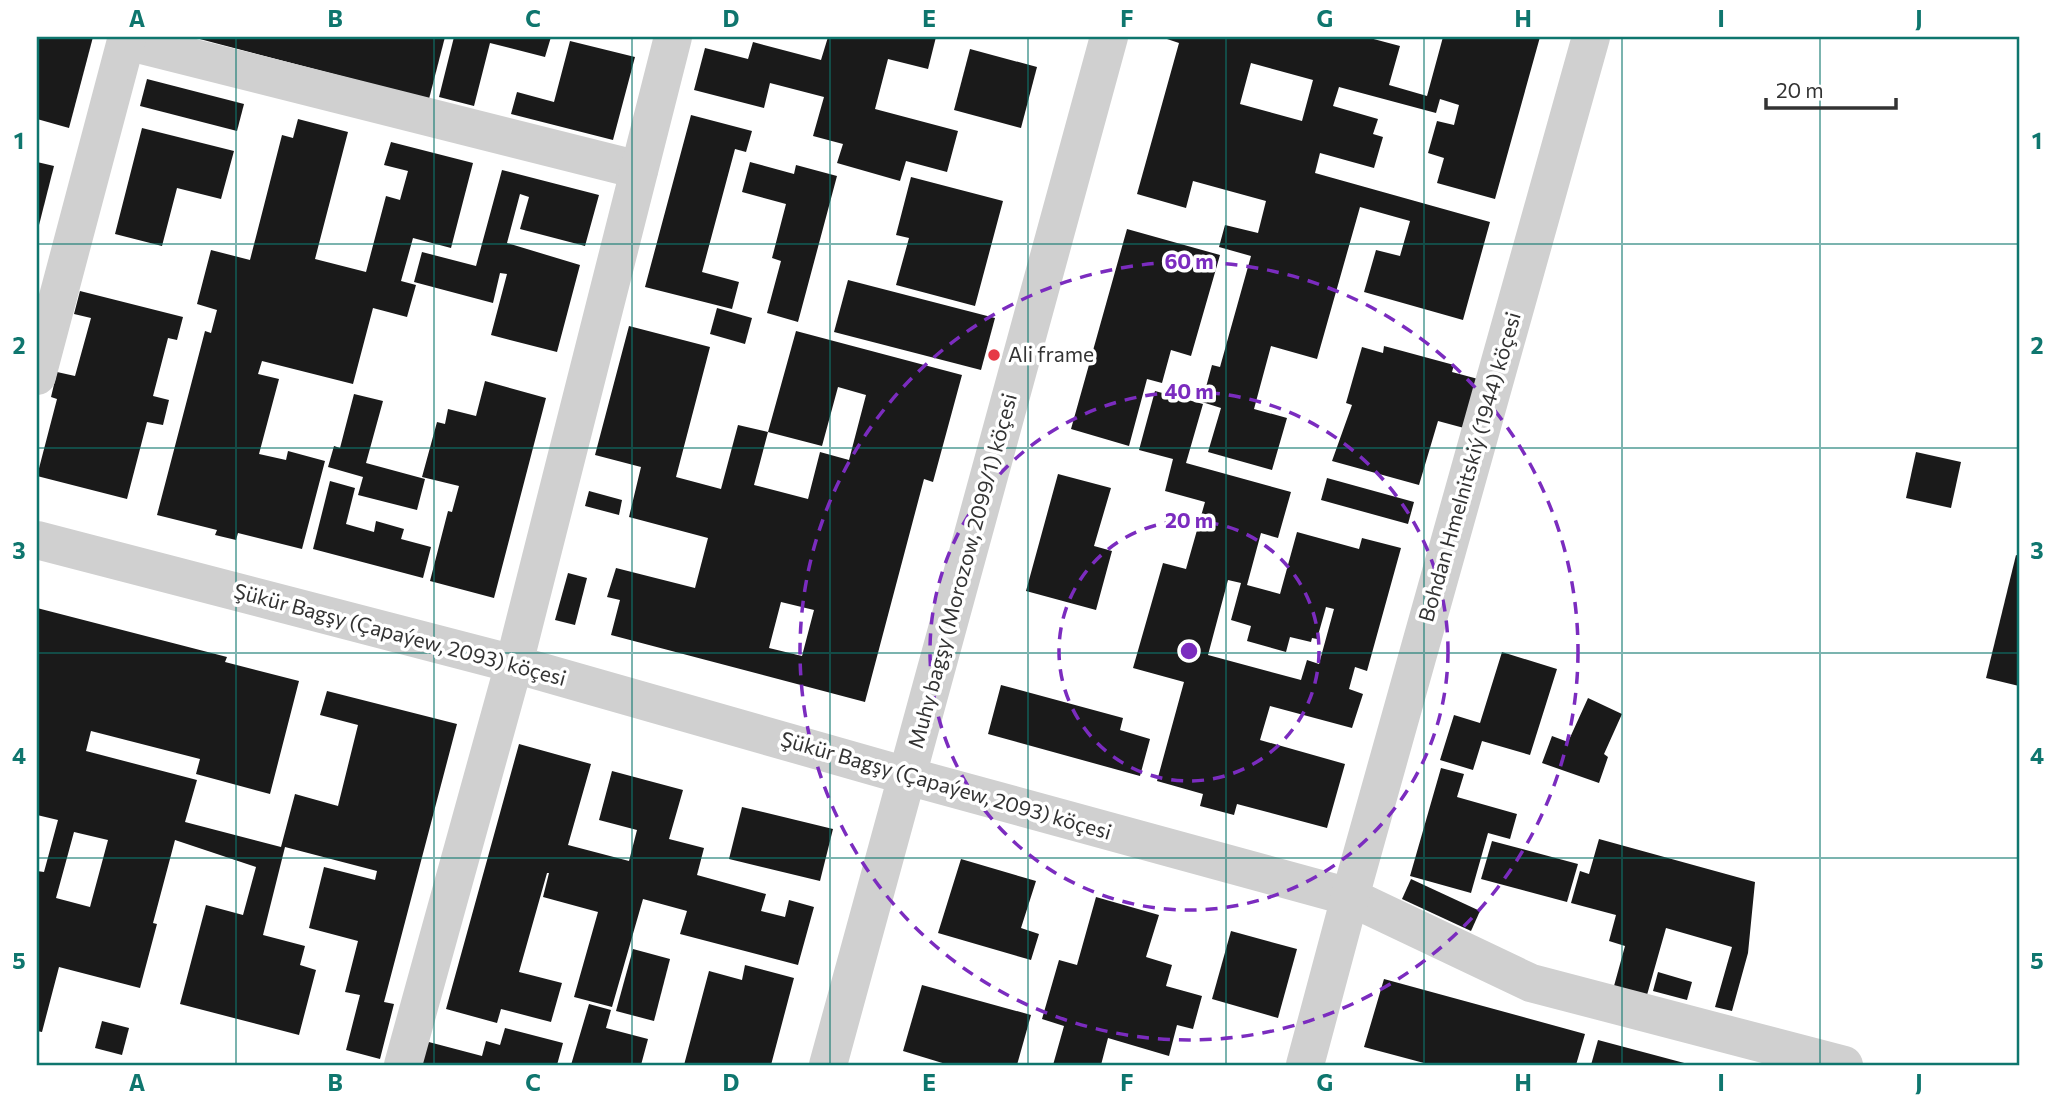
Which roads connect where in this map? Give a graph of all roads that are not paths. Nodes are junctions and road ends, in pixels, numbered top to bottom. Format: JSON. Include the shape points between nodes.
{"nodes":[{"id":1,"x":673,"y":37,"type":"edge"},
{"id":2,"x":1109,"y":37,"type":"edge"},
{"id":3,"x":1591,"y":37,"type":"edge"},
{"id":4,"x":127,"y":39,"type":"edge"},
{"id":5,"x":639,"y":170,"type":"junction"},
{"id":6,"x":37,"y":376,"type":"edge"},
{"id":7,"x":37,"y":540,"type":"edge"},
{"id":8,"x":514,"y":664,"type":"junction"},
{"id":9,"x":907,"y":776,"type":"junction"},
{"id":10,"x":1350,"y":897,"type":"junction"},
{"id":11,"x":1752,"y":1053,"type":"edge"},
{"id":12,"x":403,"y":1065,"type":"edge"},
{"id":13,"x":828,"y":1065,"type":"edge"},
{"id":14,"x":1306,"y":1065,"type":"edge"},
{"id":15,"x":1844,"y":1065,"type":"edge"}],
"edges":[{"from":1,"to":5,"type":"street"},
{"from":2,"to":9,"type":"street","name":"Muhy bagşy (Morozow, 2099/1) köçesi"},
{"from":3,"to":10,"type":"street","name":"Bohdan Hmelnitskiý (1944) köçesi"},
{"from":4,"to":5,"type":"street"},
{"from":4,"to":6,"type":"street"},
{"from":5,"to":8,"type":"street"},
{"from":7,"to":8,"type":"street","name":"Şükür Bagşy (Çapaýew, 2093) köçesi"},
{"from":8,"to":9,"type":"street","name":"Şükür Bagşy (Çapaýew, 2093) köçesi"},
{"from":8,"to":12,"type":"street"},
{"from":9,"to":10,"type":"street","name":"Şükür Bagşy (Çapaýew, 2093) köçesi"},
{"from":9,"to":13,"type":"street","name":"Muhy bagşy (Morozow, 2099/1) köçesi"},
{"from":10,"to":11,"type":"street","name":"Şükür Bagşy (Çapaýew, 2093) köçesi","via":[[1531,983]]},
{"from":10,"to":14,"type":"street","name":"Bohdan Hmelnitskiý (1944) köçesi"},
{"from":11,"to":15,"type":"street","name":"Şükür Bagşy (Çapaýew, 2093) köçesi"}]}
